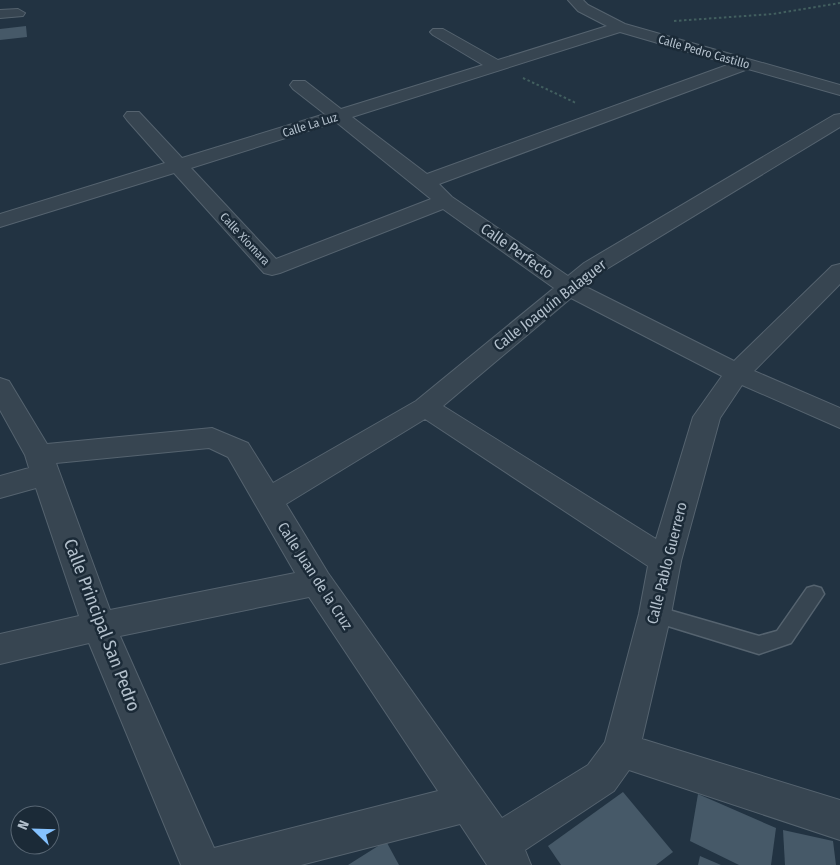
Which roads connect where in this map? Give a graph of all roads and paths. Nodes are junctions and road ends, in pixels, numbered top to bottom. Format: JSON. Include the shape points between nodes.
{"nodes":[{"id":1,"x":574,"y":0,"type":"edge"},
{"id":2,"x":840,"y":3,"type":"edge"},
{"id":3,"x":18,"y":13,"type":"dead end"},
{"id":4,"x":0,"y":14,"type":"edge"},
{"id":5,"x":670,"y":21,"type":"dead end"},
{"id":6,"x":620,"y":28,"type":"junction"},
{"id":7,"x":438,"y":32,"type":"dead end"},
{"id":8,"x":746,"y":64,"type":"junction"},
{"id":9,"x":497,"y":66,"type":"junction"},
{"id":10,"x":299,"y":84,"type":"dead end"},
{"id":11,"x":840,"y":90,"type":"edge"},
{"id":12,"x":134,"y":116,"type":"dead end"},
{"id":13,"x":338,"y":116,"type":"junction"},
{"id":14,"x":604,"y":116,"type":"junction"},
{"id":15,"x":840,"y":119,"type":"edge"},
{"id":16,"x":178,"y":166,"type":"junction"},
{"id":17,"x":425,"y":182,"type":"junction"},
{"id":18,"x":445,"y":201,"type":"junction"},
{"id":19,"x":0,"y":221,"type":"edge"},
{"id":20,"x":840,"y":271,"type":"edge"},
{"id":21,"x":568,"y":287,"type":"junction"},
{"id":22,"x":737,"y":373,"type":"junction"},
{"id":23,"x":0,"y":387,"type":"edge"},
{"id":24,"x":425,"y":407,"type":"junction"},
{"id":25,"x":840,"y":419,"type":"edge"},
{"id":26,"x":42,"y":465,"type":"junction"},
{"id":27,"x":0,"y":488,"type":"edge"},
{"id":28,"x":268,"y":501,"type":"junction"},
{"id":29,"x":665,"y":561,"type":"junction"},
{"id":30,"x":317,"y":582,"type":"junction"},
{"id":31,"x":814,"y":594,"type":"dead end"},
{"id":32,"x":655,"y":614,"type":"junction"},
{"id":33,"x":99,"y":626,"type":"junction"},
{"id":34,"x":0,"y":649,"type":"edge"},
{"id":35,"x":621,"y":750,"type":"junction"},
{"id":36,"x":469,"y":802,"type":"junction"},
{"id":37,"x":840,"y":820,"type":"edge"},
{"id":38,"x":504,"y":854,"type":"edge"},
{"id":39,"x":201,"y":865,"type":"edge"},
{"id":40,"x":223,"y":865,"type":"edge"}],
"edges":[{"from":1,"to":6,"type":"street","name":"Calle Pedro Castillo"},
{"from":2,"to":5,"type":"path","via":[[773,14]]},
{"from":3,"to":4,"type":"street"},
{"from":6,"to":8,"type":"street","name":"Calle Pedro Castillo"},
{"from":6,"to":9,"type":"street","name":"Calle La Luz"},
{"from":7,"to":9,"type":"street"},
{"from":8,"to":11,"type":"street","name":"Calle Pedro Castillo"},
{"from":8,"to":14,"type":"street"},
{"from":9,"to":13,"type":"street","name":"Calle La Luz"},
{"from":9,"to":14,"type":"path"},
{"from":10,"to":13,"type":"street","name":"Calle Perfecto"},
{"from":12,"to":16,"type":"street","name":"Calle Xiomara"},
{"from":13,"to":16,"type":"street","name":"Calle La Luz"},
{"from":13,"to":17,"type":"street","name":"Calle Perfecto"},
{"from":14,"to":17,"type":"street"},
{"from":15,"to":21,"type":"street","name":"Calle Joaquín Balaguer","via":[[592,268]]},
{"from":16,"to":18,"type":"street","name":"Calle Xiomara","via":[[272,268]]},
{"from":16,"to":19,"type":"street","name":"Calle La Luz"},
{"from":17,"to":18,"type":"street","name":"Calle Perfecto"},
{"from":18,"to":21,"type":"street","name":"Calle Perfecto"},
{"from":20,"to":22,"type":"street","name":"Calle Pablo Guerrero"},
{"from":21,"to":22,"type":"street","name":"Calle Perfecto"},
{"from":21,"to":24,"type":"street","name":"Calle Joaquín Balaguer"},
{"from":22,"to":25,"type":"street","name":"Calle Perfecto"},
{"from":22,"to":29,"type":"street","name":"Calle Pablo Guerrero","via":[[707,417]]},
{"from":23,"to":26,"type":"street","name":"Calle Principal San Pedro"},
{"from":24,"to":28,"type":"street","name":"Calle Joaquín Balaguer"},
{"from":24,"to":29,"type":"street"},
{"from":26,"to":27,"type":"street","name":"Calle Juan de la Cruz"},
{"from":26,"to":28,"type":"street","name":"Calle Juan de la Cruz","via":[[212,438],[238,450]]},
{"from":26,"to":33,"type":"street","name":"Calle Principal San Pedro"},
{"from":28,"to":30,"type":"street","name":"Calle Juan de la Cruz"},
{"from":29,"to":32,"type":"street","name":"Calle Pablo Guerrero"},
{"from":30,"to":33,"type":"street"},
{"from":30,"to":36,"type":"street","name":"Calle Juan de la Cruz"},
{"from":31,"to":32,"type":"lane","via":[[784,638],[759,645]]},
{"from":32,"to":35,"type":"street","name":"Calle Pablo Guerrero"},
{"from":33,"to":34,"type":"street"},
{"from":33,"to":39,"type":"street","name":"Calle Principal San Pedro"},
{"from":35,"to":37,"type":"street"},
{"from":35,"to":38,"type":"street","name":"Calle Pablo Guerrero","via":[[601,778],[530,825]]},
{"from":36,"to":38,"type":"street","name":"Calle Juan de la Cruz"},
{"from":36,"to":40,"type":"street"}]}
